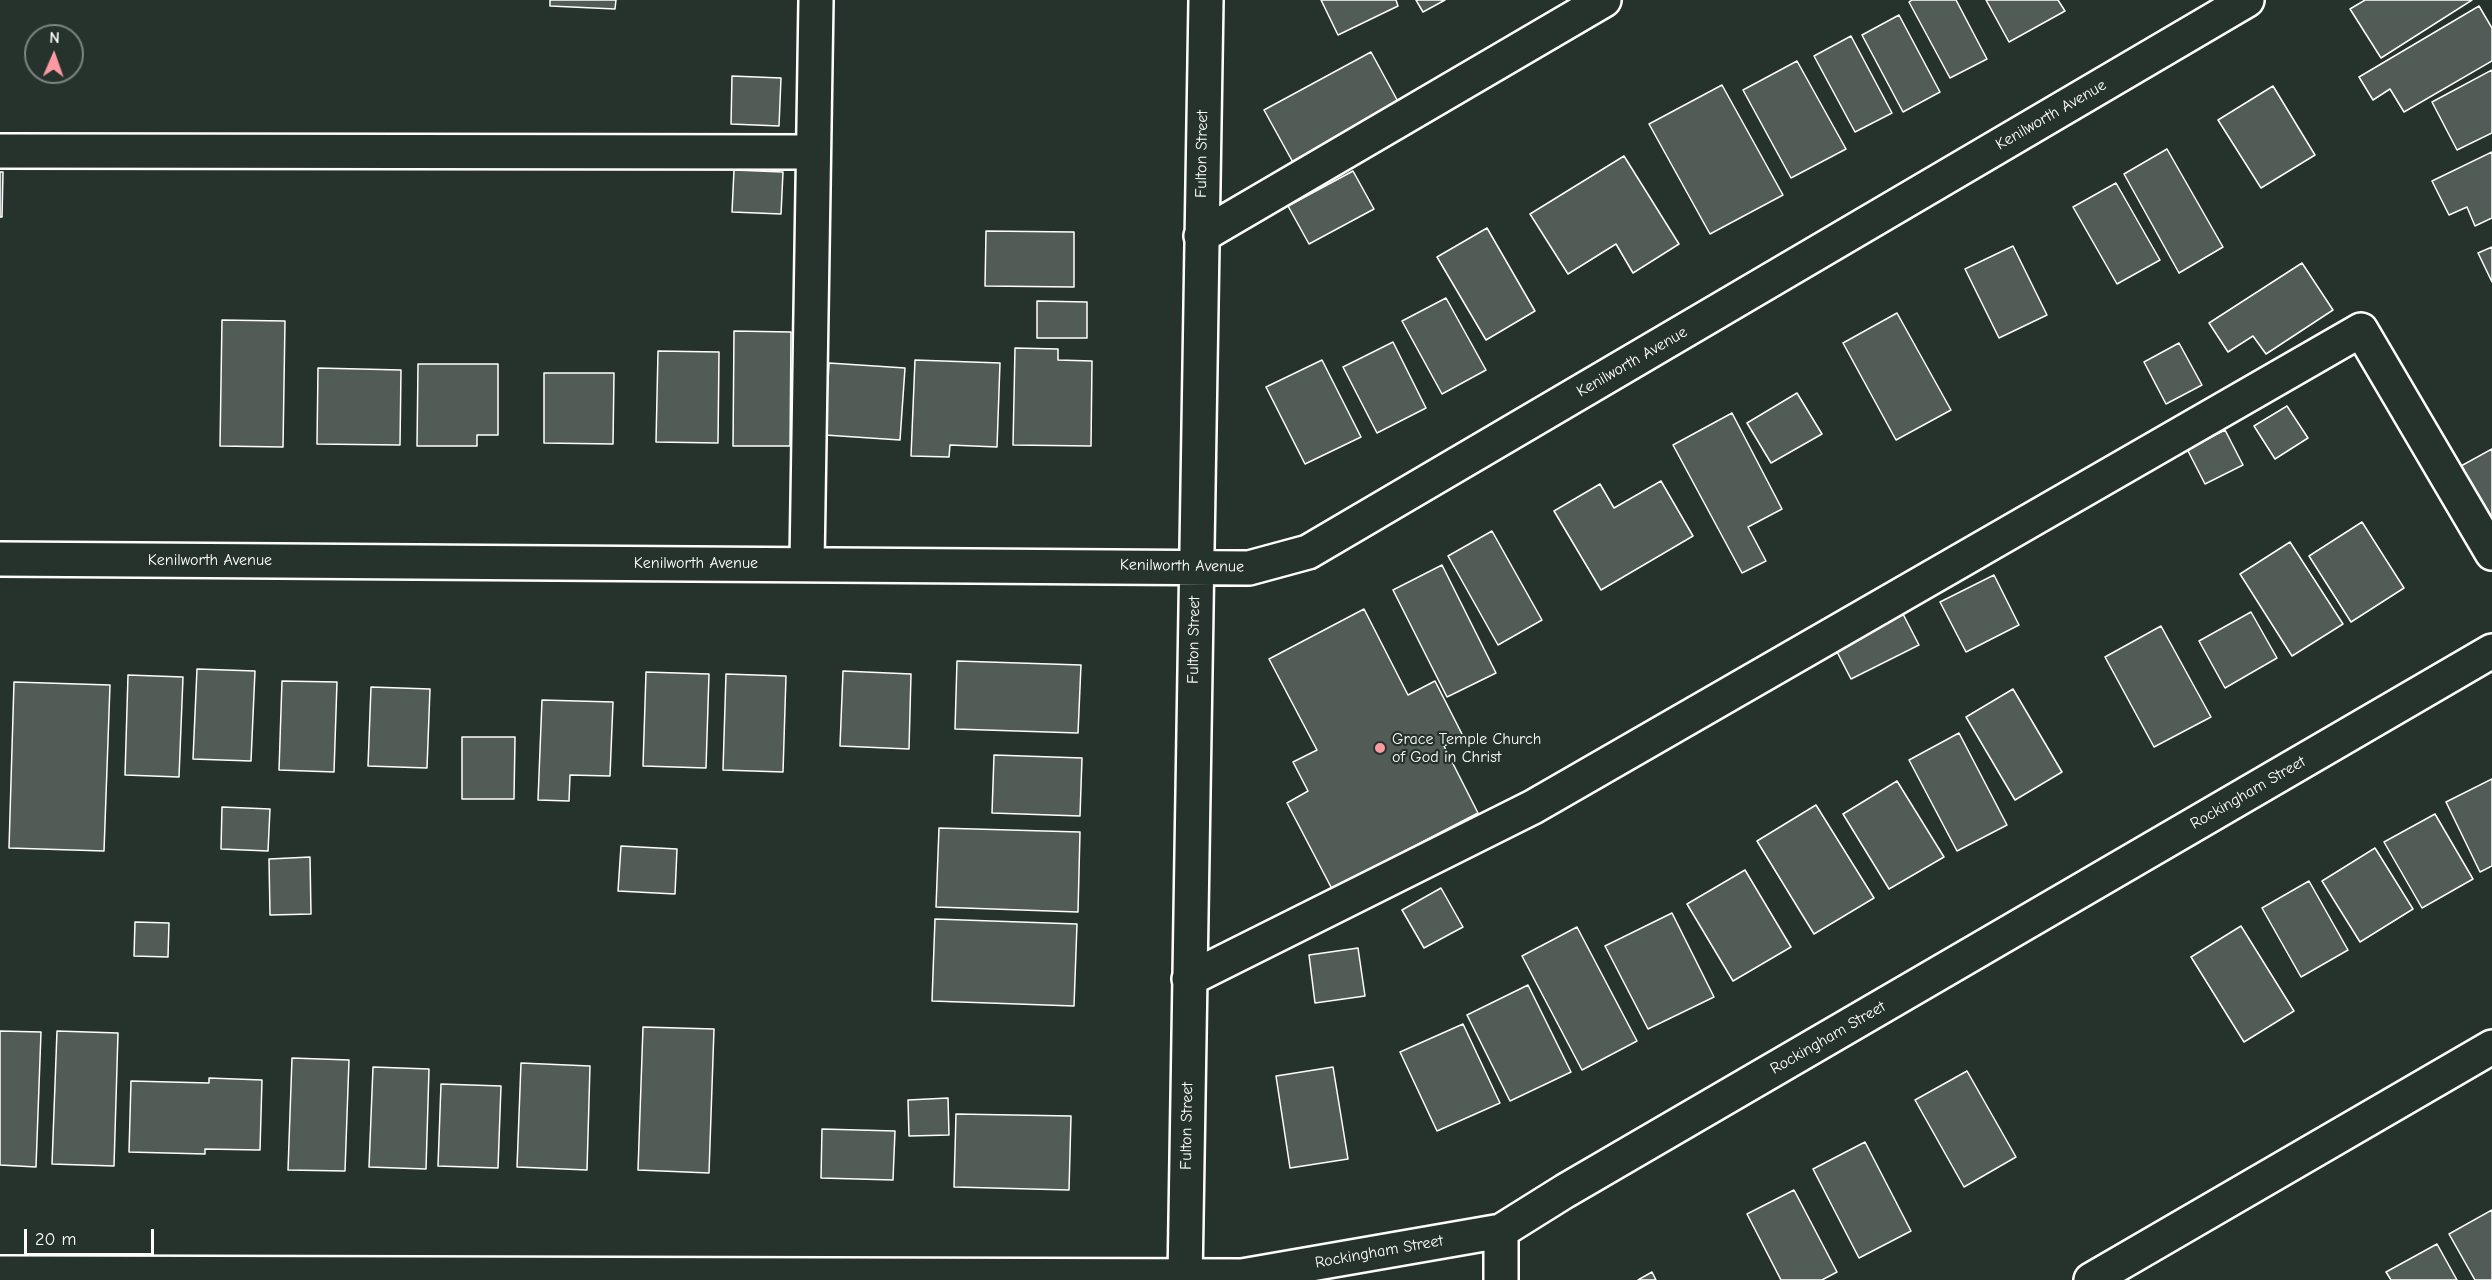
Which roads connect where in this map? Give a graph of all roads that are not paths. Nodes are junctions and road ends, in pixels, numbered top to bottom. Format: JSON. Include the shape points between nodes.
{"nodes":[{"id":1,"x":816,"y":0,"type":"edge"},
{"id":2,"x":1206,"y":0,"type":"edge"},
{"id":3,"x":1604,"y":0,"type":"edge"},
{"id":4,"x":2247,"y":0,"type":"edge"},
{"id":5,"x":0,"y":150,"type":"edge"},
{"id":6,"x":813,"y":152,"type":"junction"},
{"id":7,"x":1201,"y":236,"type":"junction"},
{"id":8,"x":2492,"y":553,"type":"edge"},
{"id":9,"x":0,"y":558,"type":"edge"},
{"id":10,"x":807,"y":563,"type":"junction"},
{"id":11,"x":1195,"y":566,"type":"junction"},
{"id":12,"x":2492,"y":651,"type":"edge"},
{"id":13,"x":1189,"y":979,"type":"junction"},
{"id":14,"x":2492,"y":1047,"type":"edge"},
{"id":15,"x":1501,"y":1231,"type":"junction"},
{"id":16,"x":0,"y":1273,"type":"edge"},
{"id":17,"x":1185,"y":1278,"type":"edge"},
{"id":18,"x":1501,"y":1280,"type":"edge"},
{"id":19,"x":2091,"y":1280,"type":"edge"}],
"edges":[{"from":1,"to":6,"type":"street"},
{"from":2,"to":7,"type":"street","name":"Fulton Street"},
{"from":3,"to":7,"type":"street"},
{"from":4,"to":11,"type":"street","name":"Kenilworth Avenue","via":[[1308,552],[1249,568]]},
{"from":5,"to":6,"type":"street"},
{"from":6,"to":10,"type":"street"},
{"from":7,"to":11,"type":"street","name":"Fulton Street"},
{"from":8,"to":13,"type":"street","via":[[2361,330],[1533,807]]},
{"from":9,"to":10,"type":"street","name":"Kenilworth Avenue"},
{"from":10,"to":11,"type":"street","name":"Kenilworth Avenue"},
{"from":11,"to":13,"type":"street","name":"Fulton Street"},
{"from":12,"to":15,"type":"street","name":"Rockingham Street"},
{"from":13,"to":17,"type":"street","name":"Fulton Street"},
{"from":14,"to":19,"type":"street"},
{"from":15,"to":17,"type":"street","name":"Rockingham Street","via":[[1242,1276]]},
{"from":15,"to":18,"type":"street"},
{"from":16,"to":17,"type":"street","name":"Rockingham Street"}]}
